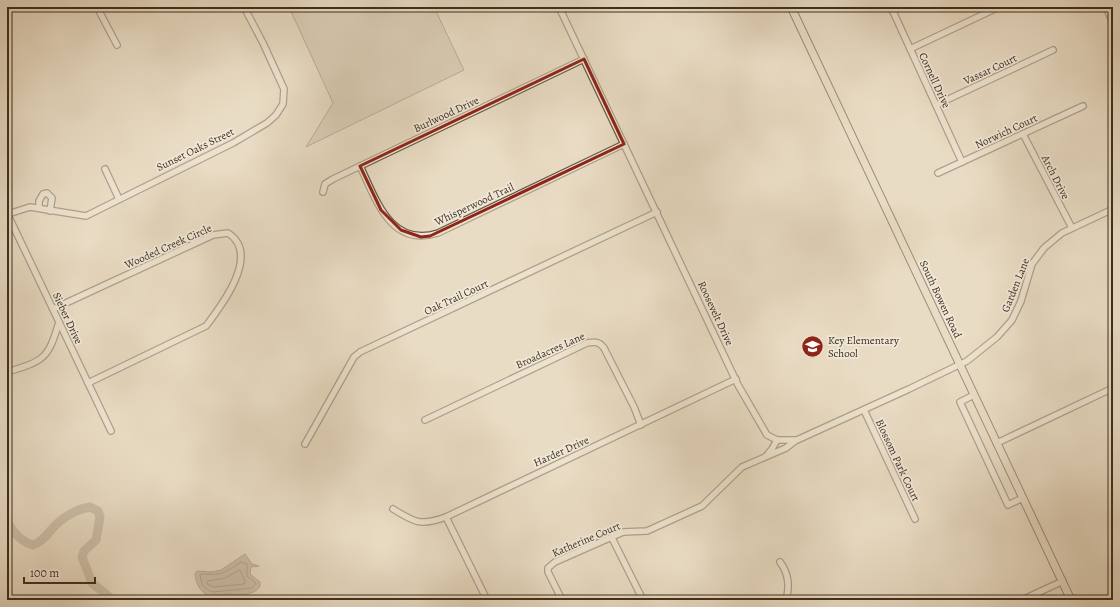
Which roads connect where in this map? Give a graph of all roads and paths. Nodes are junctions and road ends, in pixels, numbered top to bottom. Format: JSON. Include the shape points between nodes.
{"nodes":[{"id":1,"x":97,"y":7,"type":"edge"},
{"id":2,"x":244,"y":7,"type":"edge"},
{"id":3,"x":559,"y":7,"type":"edge"},
{"id":4,"x":792,"y":7,"type":"edge"},
{"id":5,"x":891,"y":7,"type":"edge"},
{"id":6,"x":999,"y":7,"type":"edge"},
{"id":7,"x":1106,"y":7,"type":"edge"},
{"id":8,"x":1113,"y":23,"type":"edge"},
{"id":9,"x":117,"y":45,"type":"dead end"},
{"id":10,"x":910,"y":49,"type":"junction"},
{"id":11,"x":1053,"y":50,"type":"dead end"},
{"id":12,"x":584,"y":59,"type":"junction"},
{"id":13,"x":936,"y":105,"type":"junction"},
{"id":14,"x":1083,"y":106,"type":"dead end"},
{"id":15,"x":1023,"y":134,"type":"junction"},
{"id":16,"x":624,"y":144,"type":"junction"},
{"id":17,"x":962,"y":162,"type":"junction"},
{"id":18,"x":360,"y":166,"type":"junction"},
{"id":19,"x":105,"y":169,"type":"dead end"},
{"id":20,"x":938,"y":173,"type":"dead end"},
{"id":21,"x":323,"y":192,"type":"dead end"},
{"id":22,"x":120,"y":199,"type":"junction"},
{"id":23,"x":39,"y":208,"type":"junction"},
{"id":24,"x":1113,"y":209,"type":"edge"},
{"id":25,"x":50,"y":211,"type":"junction"},
{"id":26,"x":657,"y":212,"type":"junction"},
{"id":27,"x":7,"y":214,"type":"edge"},
{"id":28,"x":1072,"y":228,"type":"junction"},
{"id":29,"x":53,"y":309,"type":"junction"},
{"id":30,"x":59,"y":322,"type":"junction"},
{"id":31,"x":960,"y":365,"type":"junction"},
{"id":32,"x":7,"y":372,"type":"edge"},
{"id":33,"x":736,"y":379,"type":"junction"},
{"id":34,"x":88,"y":383,"type":"junction"},
{"id":35,"x":1113,"y":388,"type":"edge"},
{"id":36,"x":974,"y":395,"type":"junction"},
{"id":37,"x":864,"y":410,"type":"junction"},
{"id":38,"x":425,"y":420,"type":"dead end"},
{"id":39,"x":641,"y":425,"type":"junction"},
{"id":40,"x":111,"y":431,"type":"dead end"},
{"id":41,"x":777,"y":440,"type":"junction"},
{"id":42,"x":796,"y":440,"type":"junction"},
{"id":43,"x":996,"y":443,"type":"junction"},
{"id":44,"x":305,"y":444,"type":"dead end"},
{"id":45,"x":765,"y":456,"type":"junction"},
{"id":46,"x":1023,"y":498,"type":"junction"},
{"id":47,"x":393,"y":508,"type":"dead end"},
{"id":48,"x":446,"y":517,"type":"junction"},
{"id":49,"x":915,"y":519,"type":"dead end"},
{"id":50,"x":612,"y":538,"type":"junction"},
{"id":51,"x":780,"y":562,"type":"dead end"},
{"id":52,"x":1063,"y":581,"type":"junction"},
{"id":53,"x":486,"y":598,"type":"dead end"},
{"id":54,"x":562,"y":600,"type":"edge"},
{"id":55,"x":643,"y":600,"type":"edge"},
{"id":56,"x":786,"y":600,"type":"edge"},
{"id":57,"x":1022,"y":600,"type":"edge"},
{"id":58,"x":1071,"y":600,"type":"edge"}],
"edges":[{"from":1,"to":9,"type":"street"},
{"from":2,"to":22,"type":"street","name":"Sunset Oaks Street","via":[[284,89],[280,110],[267,123],[233,143]]},
{"from":3,"to":12,"type":"street","name":"Roosevelt Drive"},
{"from":4,"to":31,"type":"main road","name":"South Bowen Road"},
{"from":5,"to":10,"type":"street","name":"Cornell Drive"},
{"from":6,"to":10,"type":"street"},
{"from":7,"to":8,"type":"street"},
{"from":10,"to":13,"type":"street","name":"Cornell Drive"},
{"from":11,"to":13,"type":"street","name":"Vassar Court"},
{"from":12,"to":16,"type":"street","name":"Roosevelt Drive"},
{"from":12,"to":18,"type":"street","name":"Burlwood Drive"},
{"from":13,"to":17,"type":"street","name":"Cornell Drive"},
{"from":14,"to":15,"type":"street","name":"Norwich Court"},
{"from":15,"to":17,"type":"street","name":"Norwich Court"},
{"from":15,"to":28,"type":"street","name":"Arch Drive"},
{"from":16,"to":18,"type":"street","name":"Whisperwood Trail","via":[[438,233],[421,237],[401,230],[388,220]]},
{"from":16,"to":26,"type":"street","name":"Roosevelt Drive"},
{"from":17,"to":20,"type":"street","name":"Norwich Court"},
{"from":18,"to":21,"type":"street","name":"Burlwood Drive","via":[[325,184]]},
{"from":19,"to":22,"type":"street"},
{"from":22,"to":25,"type":"street","name":"Sunset Oaks Street","via":[[86,216]]},
{"from":23,"to":25,"type":"street","name":"Sunset Oaks Street"},
{"from":23,"to":25,"type":"street","via":[[39,201],[43,194],[47,193],[52,198]]},
{"from":23,"to":27,"type":"street","name":"Sunset Oaks Street","via":[[26,208]]},
{"from":24,"to":28,"type":"street","name":"Garden Lane"},
{"from":26,"to":33,"type":"street","name":"Roosevelt Drive"},
{"from":26,"to":44,"type":"street","name":"Oak Trail Court","via":[[360,352],[354,357]]},
{"from":27,"to":29,"type":"street","name":"Sieber Drive"},
{"from":28,"to":31,"type":"street","name":"Garden Lane","via":[[1053,240],[1037,256],[1018,309],[1005,329],[987,346]]},
{"from":29,"to":30,"type":"street","name":"Sieber Drive"},
{"from":29,"to":34,"type":"street","name":"Wooded Creek Circle","via":[[213,235],[228,233],[236,238],[241,255],[235,281],[206,326]]},
{"from":30,"to":32,"type":"street","via":[[52,345],[45,356],[28,366]]},
{"from":30,"to":34,"type":"street","name":"Sieber Drive"},
{"from":31,"to":36,"type":"main road","name":"South Bowen Road"},
{"from":31,"to":37,"type":"street"},
{"from":33,"to":39,"type":"street","name":"Harder Drive"},
{"from":33,"to":41,"type":"street","name":"Roosevelt Drive","via":[[763,430]]},
{"from":34,"to":40,"type":"street","name":"Sieber Drive"},
{"from":35,"to":43,"type":"street"},
{"from":36,"to":43,"type":"main road","name":"South Bowen Road"},
{"from":36,"to":46,"type":"street","via":[[960,402],[1008,505]]},
{"from":37,"to":42,"type":"street"},
{"from":37,"to":49,"type":"street","name":"Blossom Park Court"},
{"from":38,"to":39,"type":"street","name":"Broadacres Lane","via":[[587,343],[594,342],[601,343],[604,348]]},
{"from":39,"to":48,"type":"street","name":"Harder Drive","via":[[492,493]]},
{"from":41,"to":42,"type":"street"},
{"from":41,"to":45,"type":"street","name":"Katherine Court"},
{"from":42,"to":45,"type":"street","name":"Katherine Court","via":[[786,448]]},
{"from":43,"to":46,"type":"main road","name":"South Bowen Road"},
{"from":45,"to":50,"type":"street","name":"Katherine Court","via":[[742,467],[702,506],[647,531],[623,532]]},
{"from":46,"to":52,"type":"main road","name":"South Bowen Road"},
{"from":47,"to":48,"type":"street","name":"Harder Drive","via":[[418,523]]},
{"from":48,"to":53,"type":"street"},
{"from":50,"to":54,"type":"street","name":"Katherine Court","via":[[555,562],[548,568]]},
{"from":50,"to":55,"type":"street"},
{"from":51,"to":56,"type":"street","via":[[785,569],[789,588]]},
{"from":52,"to":57,"type":"street"},
{"from":52,"to":58,"type":"main road","name":"South Bowen Road"}]}
